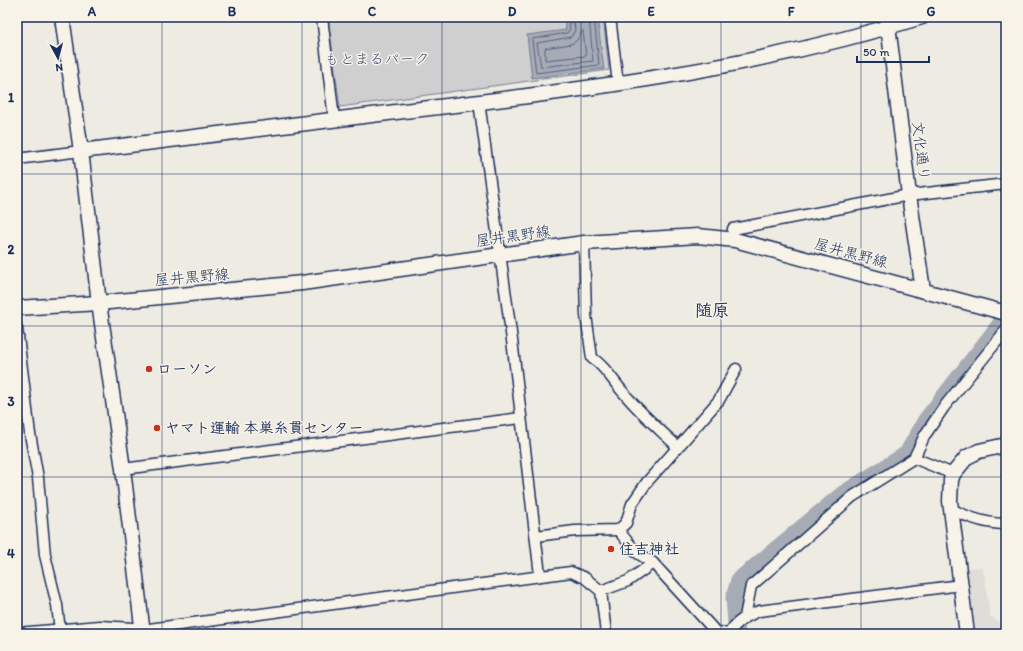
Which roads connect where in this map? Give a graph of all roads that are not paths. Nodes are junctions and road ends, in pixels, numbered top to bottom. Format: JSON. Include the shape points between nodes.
{"nodes":[{"id":1,"x":62,"y":17,"type":"edge"},
{"id":2,"x":322,"y":17,"type":"edge"},
{"id":3,"x":610,"y":17,"type":"edge"},
{"id":4,"x":922,"y":17,"type":"edge"},
{"id":5,"x":887,"y":22,"type":"edge"},
{"id":6,"x":618,"y":84,"type":"junction"},
{"id":7,"x":479,"y":102,"type":"junction"},
{"id":8,"x":334,"y":120,"type":"junction"},
{"id":9,"x":81,"y":151,"type":"junction"},
{"id":10,"x":17,"y":159,"type":"edge"},
{"id":11,"x":1006,"y":184,"type":"edge"},
{"id":12,"x":909,"y":195,"type":"junction"},
{"id":13,"x":732,"y":240,"type":"junction"},
{"id":14,"x":584,"y":243,"type":"junction"},
{"id":15,"x":499,"y":255,"type":"junction"},
{"id":16,"x":923,"y":290,"type":"junction"},
{"id":17,"x":99,"y":303,"type":"junction"},
{"id":18,"x":17,"y":308,"type":"edge"},
{"id":19,"x":1006,"y":313,"type":"edge"},
{"id":20,"x":17,"y":328,"type":"edge"},
{"id":21,"x":1006,"y":330,"type":"edge"},
{"id":22,"x":736,"y":369,"type":"dead end"},
{"id":23,"x":521,"y":418,"type":"junction"},
{"id":24,"x":1006,"y":445,"type":"edge"},
{"id":25,"x":678,"y":447,"type":"junction"},
{"id":26,"x":914,"y":458,"type":"junction"},
{"id":27,"x":124,"y":469,"type":"junction"},
{"id":28,"x":953,"y":474,"type":"junction"},
{"id":29,"x":951,"y":509,"type":"junction"},
{"id":30,"x":1006,"y":524,"type":"edge"},
{"id":31,"x":618,"y":530,"type":"junction"},
{"id":32,"x":536,"y":536,"type":"junction"},
{"id":33,"x":653,"y":563,"type":"junction"},
{"id":34,"x":540,"y":575,"type":"junction"},
{"id":35,"x":961,"y":585,"type":"junction"},
{"id":36,"x":601,"y":591,"type":"junction"},
{"id":37,"x":745,"y":617,"type":"junction"},
{"id":38,"x":142,"y":630,"type":"edge"},
{"id":39,"x":60,"y":631,"type":"junction"},
{"id":40,"x":17,"y":634,"type":"edge"},
{"id":41,"x":606,"y":634,"type":"edge"},
{"id":42,"x":728,"y":634,"type":"edge"},
{"id":43,"x":967,"y":634,"type":"edge"}],
"edges":[{"from":1,"to":9,"type":"street"},
{"from":2,"to":8,"type":"street"},
{"from":3,"to":6,"type":"street"},
{"from":4,"to":5,"type":"street"},
{"from":5,"to":6,"type":"street","via":[[815,47],[730,66]]},
{"from":5,"to":12,"type":"street","name":"文化通り"},
{"from":6,"to":7,"type":"street"},
{"from":7,"to":8,"type":"street"},
{"from":7,"to":15,"type":"street"},
{"from":8,"to":9,"type":"street"},
{"from":9,"to":10,"type":"street"},
{"from":9,"to":17,"type":"street"},
{"from":11,"to":12,"type":"street"},
{"from":12,"to":13,"type":"street","via":[[733,229]]},
{"from":12,"to":16,"type":"street","name":"文化通り"},
{"from":13,"to":14,"type":"street","name":"屋井黒野線","via":[[698,236]]},
{"from":13,"to":16,"type":"street","name":"屋井黒野線"},
{"from":14,"to":15,"type":"street","name":"屋井黒野線"},
{"from":14,"to":25,"type":"street","via":[[586,315],[592,358],[600,363],[622,392]]},
{"from":15,"to":17,"type":"street","name":"屋井黒野線","via":[[302,283]]},
{"from":15,"to":23,"type":"street"},
{"from":16,"to":19,"type":"street","name":"屋井黒野線"},
{"from":17,"to":18,"type":"street","name":"屋井黒野線"},
{"from":17,"to":27,"type":"street"},
{"from":20,"to":39,"type":"street","via":[[38,478],[45,555],[57,605]]},
{"from":21,"to":26,"type":"street","via":[[944,407],[925,435]]},
{"from":22,"to":25,"type":"street","via":[[719,400]]},
{"from":23,"to":27,"type":"street"},
{"from":23,"to":32,"type":"street"},
{"from":24,"to":28,"type":"street","via":[[979,451],[967,457]]},
{"from":25,"to":31,"type":"street","via":[[647,482],[632,504],[626,523]]},
{"from":26,"to":28,"type":"street"},
{"from":26,"to":37,"type":"street","via":[[852,498],[751,586]]},
{"from":27,"to":38,"type":"street"},
{"from":28,"to":29,"type":"street"},
{"from":29,"to":30,"type":"street","via":[[961,514]]},
{"from":29,"to":35,"type":"street"},
{"from":31,"to":32,"type":"street","via":[[575,531]]},
{"from":31,"to":33,"type":"street","via":[[636,552]]},
{"from":32,"to":34,"type":"street"},
{"from":33,"to":36,"type":"street","via":[[628,581]]},
{"from":33,"to":42,"type":"street","via":[[715,631]]},
{"from":34,"to":36,"type":"street","via":[[571,572],[585,578]]},
{"from":34,"to":38,"type":"street"},
{"from":35,"to":37,"type":"street","via":[[758,611]]},
{"from":35,"to":43,"type":"street"},
{"from":36,"to":41,"type":"street"},
{"from":37,"to":42,"type":"street"},
{"from":38,"to":39,"type":"street","via":[[100,626]]},
{"from":39,"to":40,"type":"street"}]}
